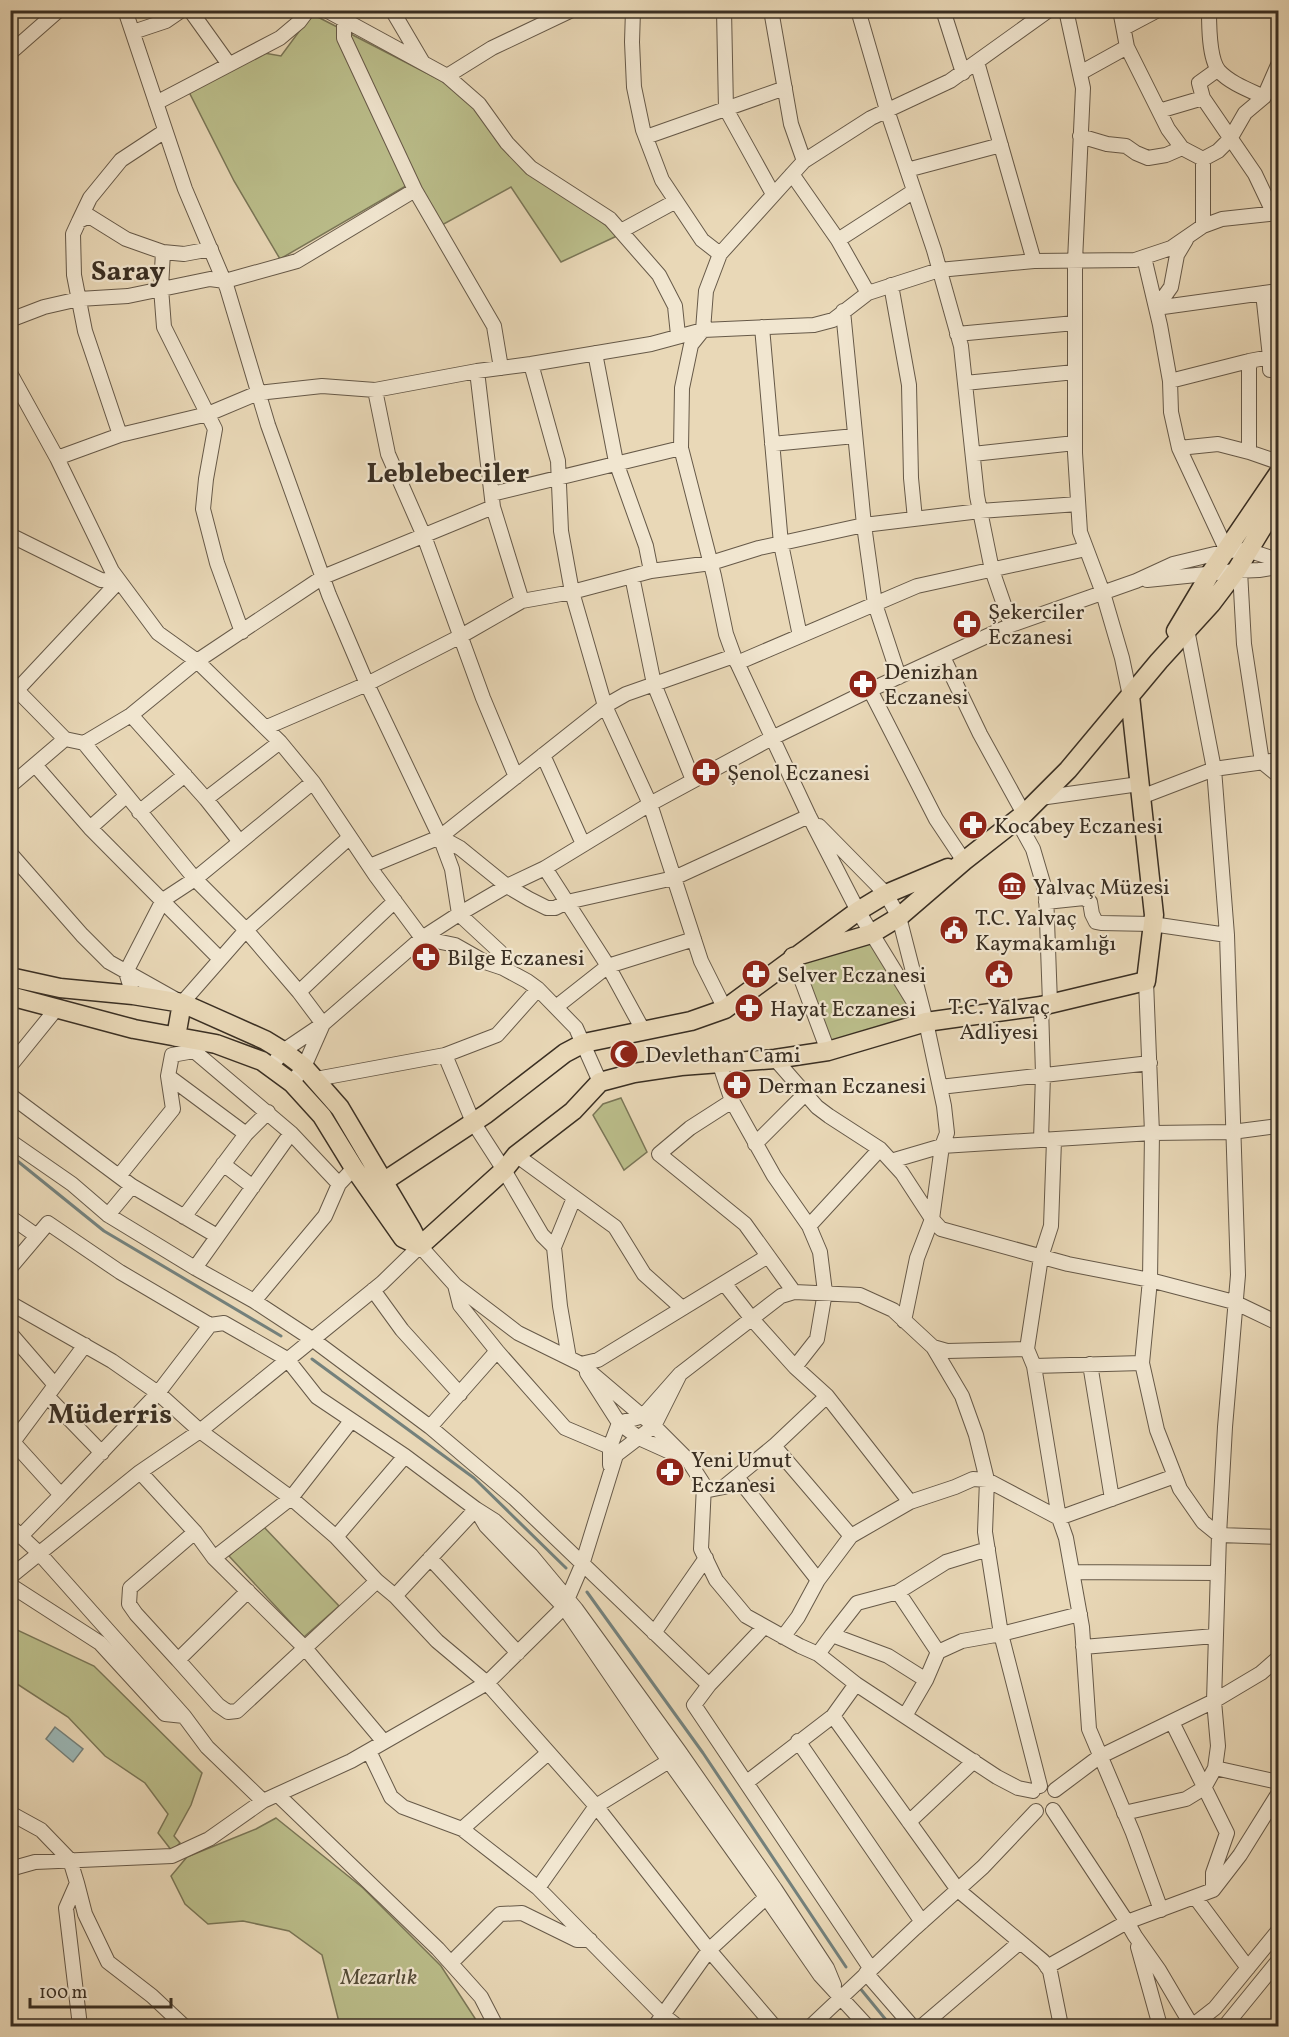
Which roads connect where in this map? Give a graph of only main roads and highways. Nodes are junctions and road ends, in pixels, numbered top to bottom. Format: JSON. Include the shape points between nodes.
{"nodes":[{"id":1,"x":1278,"y":474,"type":"edge"},
{"id":2,"x":1278,"y":502,"type":"edge"},
{"id":3,"x":1186,"y":624,"type":"junction"},
{"id":4,"x":1130,"y":696,"type":"junction"},
{"id":5,"x":964,"y":861,"type":"junction"},
{"id":6,"x":794,"y":957,"type":"junction"},
{"id":7,"x":10,"y":977,"type":"edge"},
{"id":8,"x":133,"y":995,"type":"junction"},
{"id":9,"x":10,"y":996,"type":"edge"},
{"id":10,"x":182,"y":1004,"type":"junction"},
{"id":11,"x":134,"y":1029,"type":"junction"},
{"id":12,"x":176,"y":1037,"type":"junction"},
{"id":13,"x":383,"y":1182,"type":"junction"},
{"id":14,"x":420,"y":1246,"type":"junction"}],
"edges":[{"from":1,"to":3,"type":"main road","via":[[1210,574]]},
{"from":2,"to":3,"type":"main road","via":[[1238,571],[1211,604]]},
{"from":3,"to":4,"type":"main road"},
{"from":4,"to":5,"type":"main road","via":[[1040,798]]},
{"from":4,"to":14,"type":"main road","via":[[1154,915],[1146,981],[1045,1005],[926,1022],[828,1051],[634,1073],[600,1082],[573,1111],[516,1155]]},
{"from":5,"to":6,"type":"main road","via":[[886,894]]},
{"from":5,"to":6,"type":"main road","via":[[899,917],[871,934]]},
{"from":6,"to":13,"type":"main road","via":[[725,1009],[691,1022],[584,1043],[565,1053],[473,1122]]},
{"from":7,"to":8,"type":"main road","via":[[60,988]]},
{"from":8,"to":10,"type":"main road"},
{"from":8,"to":11,"type":"main road"},
{"from":9,"to":11,"type":"main road"},
{"from":10,"to":12,"type":"main road"},
{"from":10,"to":13,"type":"main road","via":[[265,1040],[310,1073],[340,1108]]},
{"from":11,"to":12,"type":"main road"},
{"from":12,"to":14,"type":"main road","via":[[216,1044],[262,1061],[292,1083],[322,1116],[403,1238]]},
{"from":13,"to":14,"type":"main road"}]}
